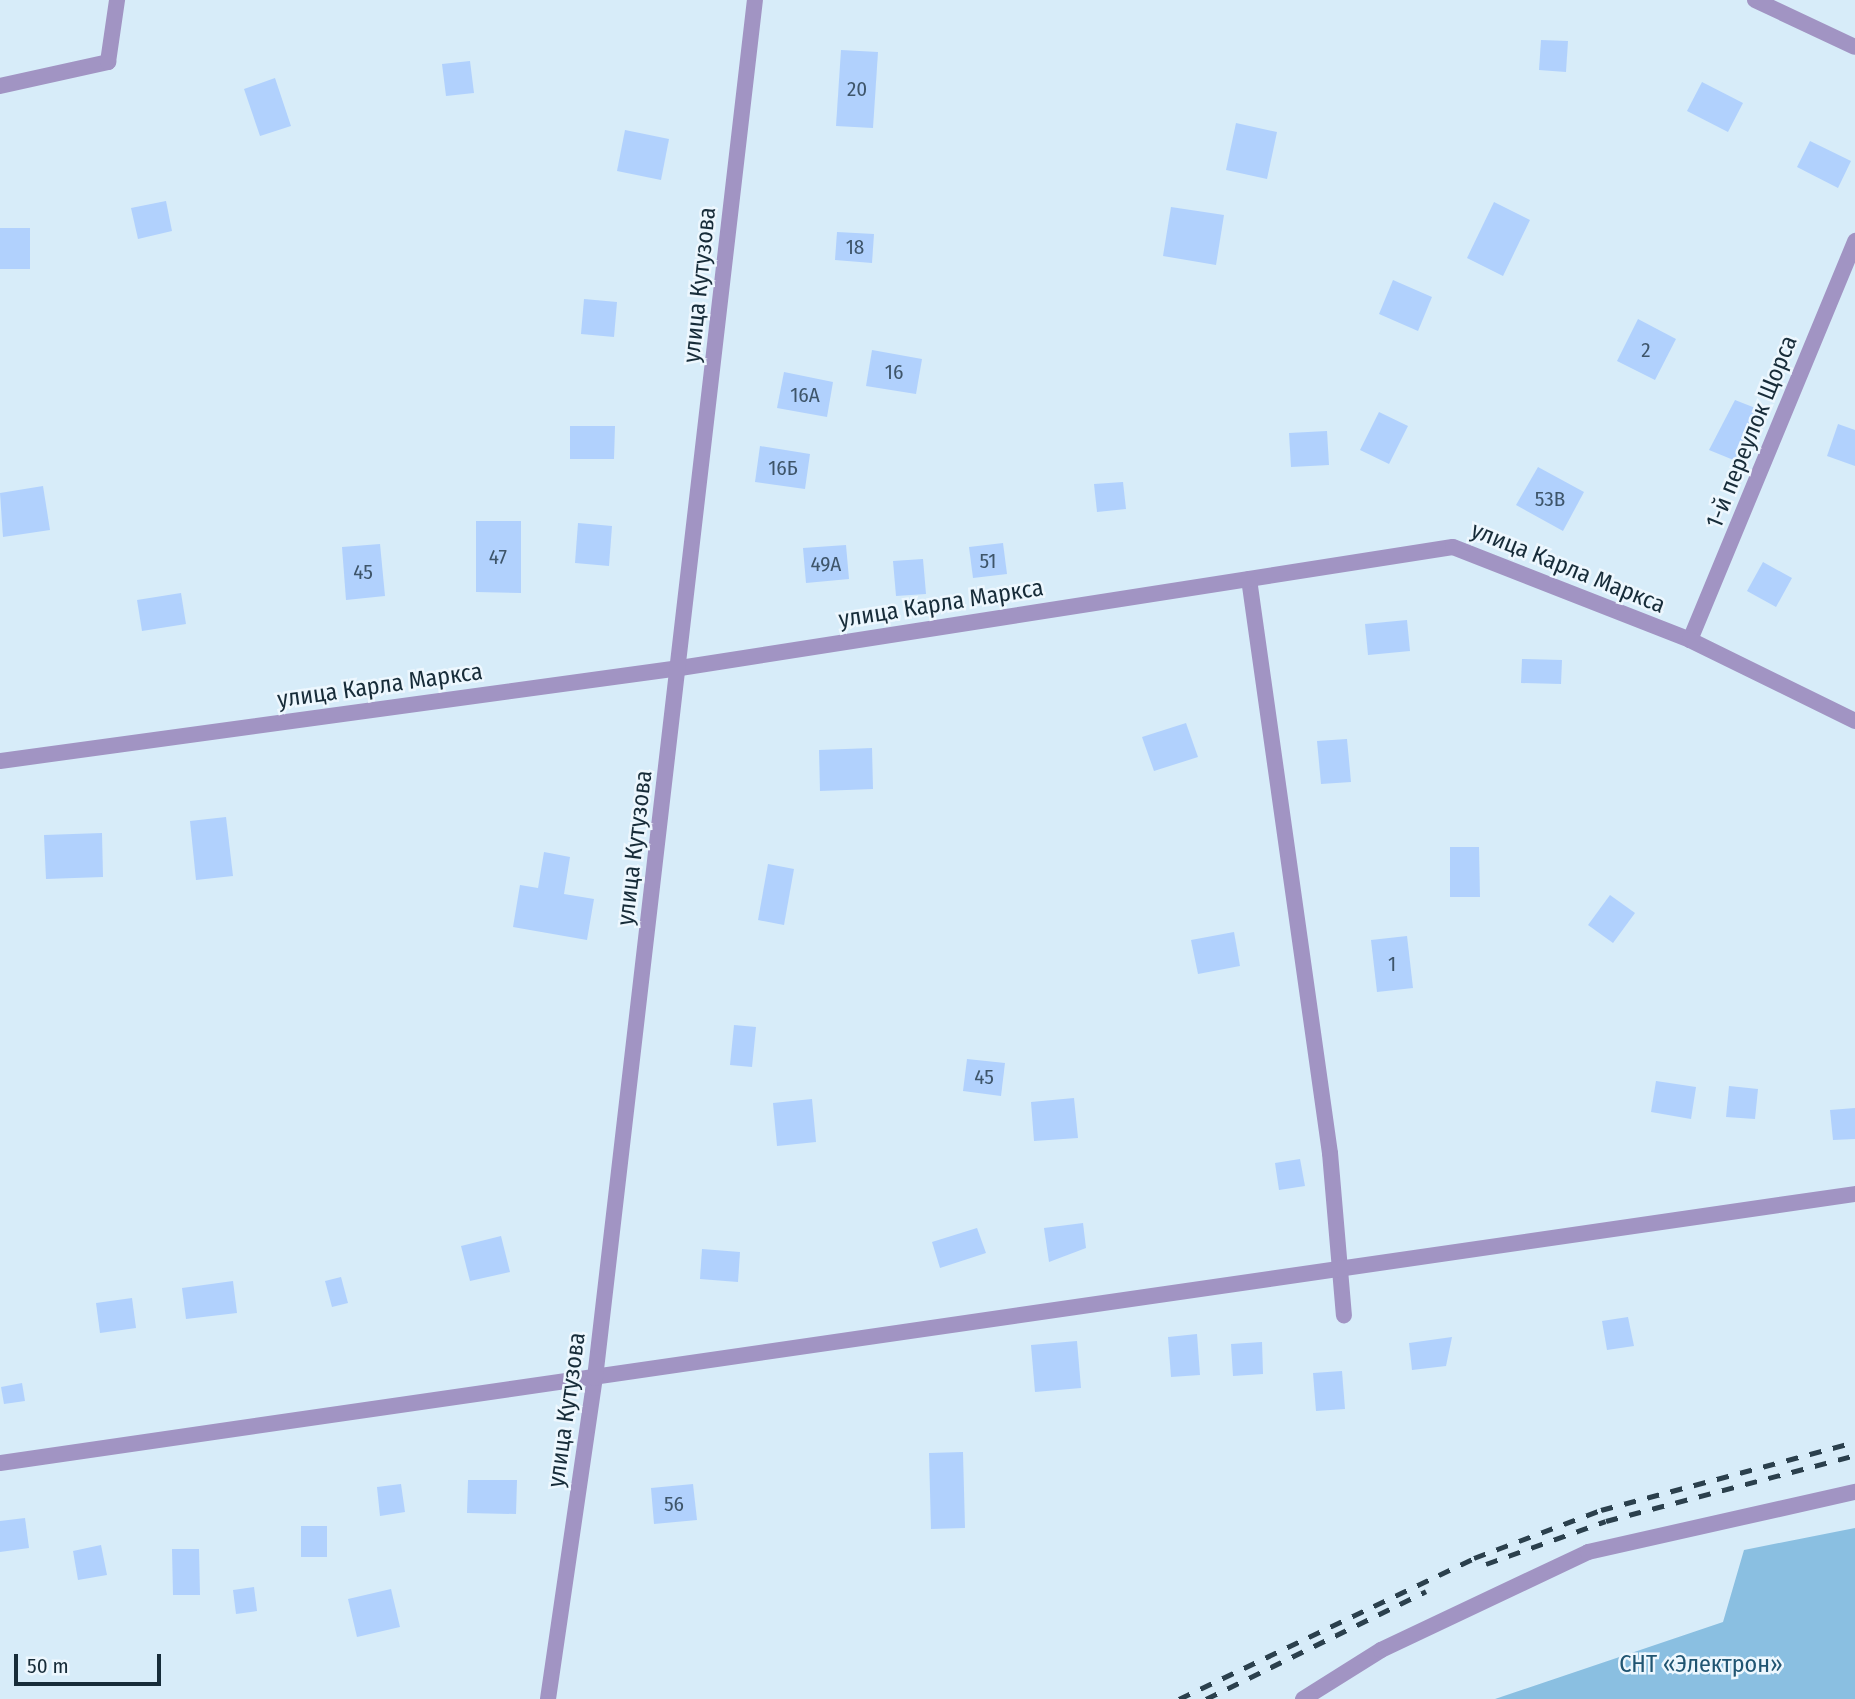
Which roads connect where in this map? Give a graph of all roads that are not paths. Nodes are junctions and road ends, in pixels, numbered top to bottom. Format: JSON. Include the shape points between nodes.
{"nodes":[{"id":1,"x":117,"y":0,"type":"edge"},
{"id":2,"x":755,"y":0,"type":"edge"},
{"id":3,"x":1755,"y":0,"type":"edge"},
{"id":4,"x":1855,"y":47,"type":"edge"},
{"id":5,"x":0,"y":86,"type":"edge"},
{"id":6,"x":1855,"y":241,"type":"edge"},
{"id":7,"x":1249,"y":579,"type":"junction"},
{"id":8,"x":1690,"y":640,"type":"junction"},
{"id":9,"x":680,"y":668,"type":"junction"},
{"id":10,"x":1855,"y":721,"type":"edge"},
{"id":11,"x":0,"y":761,"type":"edge"},
{"id":12,"x":1855,"y":1194,"type":"edge"},
{"id":13,"x":1340,"y":1266,"type":"junction"},
{"id":14,"x":1344,"y":1315,"type":"dead end"},
{"id":15,"x":595,"y":1378,"type":"junction"},
{"id":16,"x":0,"y":1463,"type":"edge"},
{"id":17,"x":1855,"y":1492,"type":"edge"},
{"id":18,"x":548,"y":1699,"type":"edge"},
{"id":19,"x":1303,"y":1699,"type":"edge"}],
"edges":[{"from":1,"to":5,"type":"street","via":[[108,62]]},
{"from":2,"to":9,"type":"street","name":"улица Кутузова"},
{"from":3,"to":4,"type":"street"},
{"from":6,"to":8,"type":"street","name":"1-й переулок Щорса"},
{"from":7,"to":8,"type":"street","name":"улица Карла Маркса","via":[[1454,547]]},
{"from":7,"to":9,"type":"street","name":"улица Карла Маркса"},
{"from":7,"to":13,"type":"street","via":[[1330,1153]]},
{"from":8,"to":10,"type":"street","name":"улица Карла Маркса"},
{"from":9,"to":11,"type":"street","name":"улица Карла Маркса"},
{"from":9,"to":15,"type":"street","name":"улица Кутузова"},
{"from":12,"to":13,"type":"street"},
{"from":13,"to":14,"type":"street"},
{"from":13,"to":15,"type":"street"},
{"from":15,"to":16,"type":"street"},
{"from":15,"to":18,"type":"street","name":"улица Кутузова"},
{"from":17,"to":19,"type":"street","via":[[1588,1552],[1381,1650]]}]}
